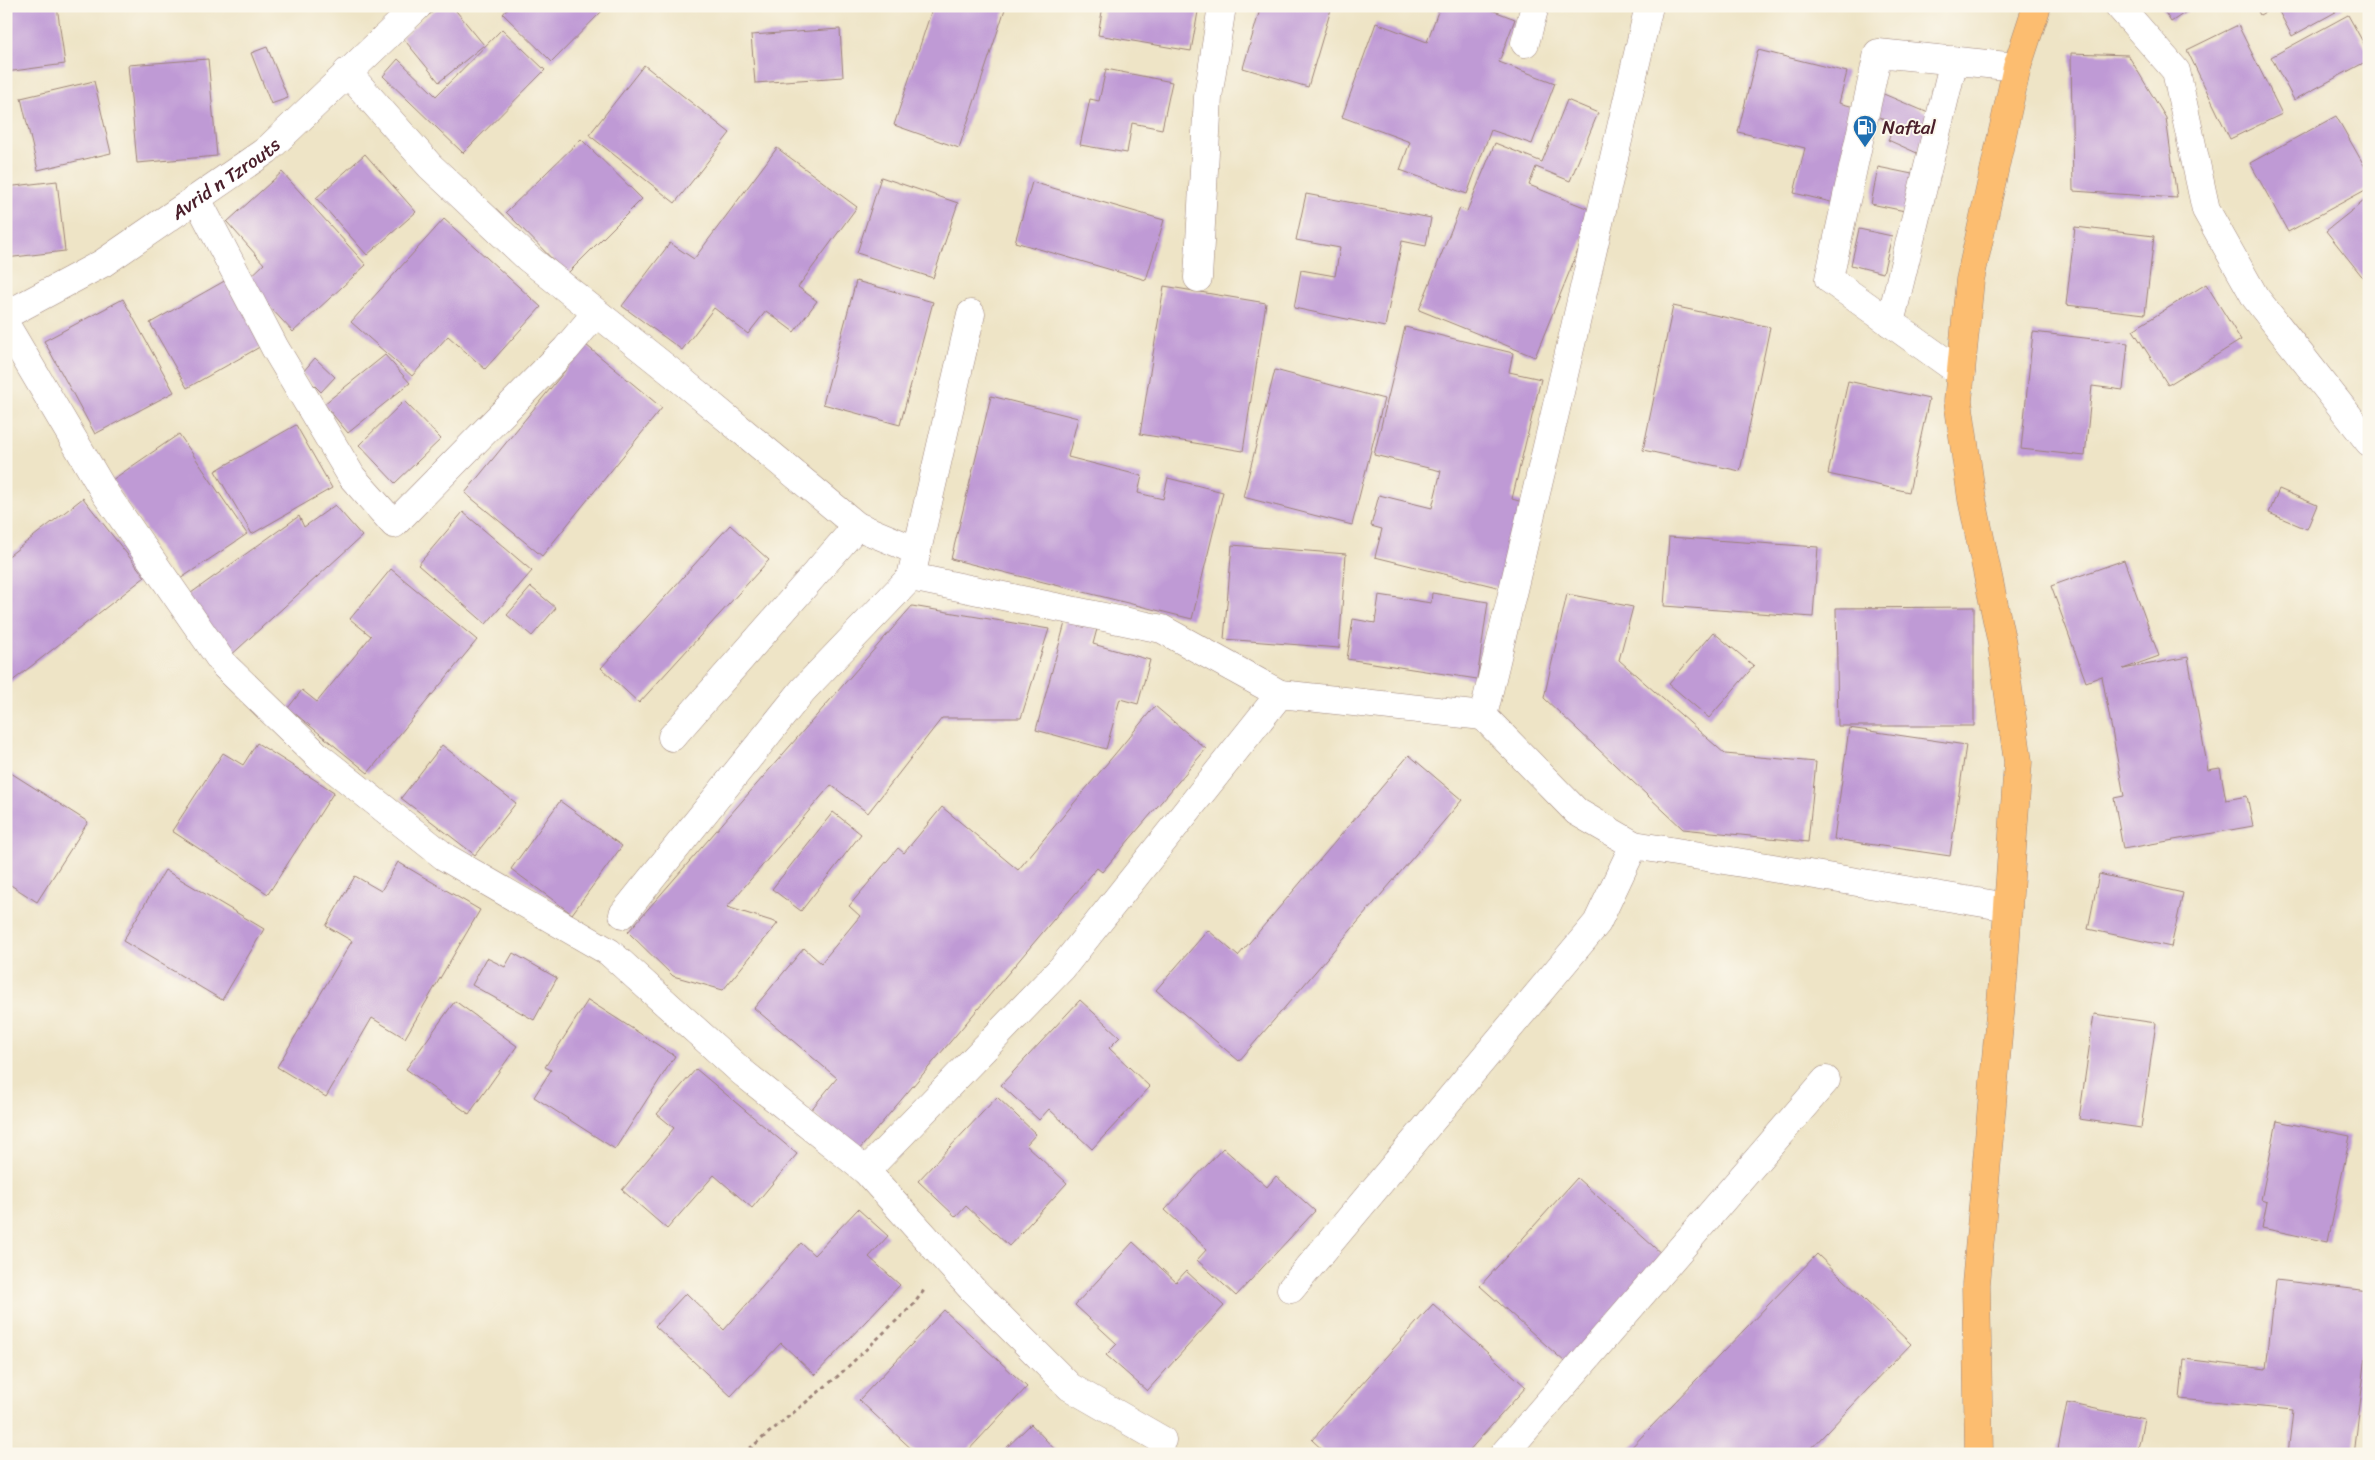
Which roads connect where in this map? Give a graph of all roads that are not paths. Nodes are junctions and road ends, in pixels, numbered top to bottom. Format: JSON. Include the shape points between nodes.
{"nodes":[{"id":1,"x":418,"y":6,"type":"edge"},
{"id":2,"x":1222,"y":6,"type":"edge"},
{"id":3,"x":1534,"y":6,"type":"edge"},
{"id":4,"x":1649,"y":6,"type":"edge"},
{"id":5,"x":2037,"y":6,"type":"edge"},
{"id":6,"x":2119,"y":6,"type":"edge"},
{"id":7,"x":1525,"y":43,"type":"dead end"},
{"id":8,"x":1954,"y":60,"type":"junction"},
{"id":9,"x":2017,"y":67,"type":"junction"},
{"id":10,"x":347,"y":72,"type":"junction"},
{"id":11,"x":197,"y":199,"type":"junction"},
{"id":12,"x":1198,"y":278,"type":"dead end"},
{"id":13,"x":596,"y":313,"type":"junction"},
{"id":14,"x":971,"y":314,"type":"dead end"},
{"id":15,"x":6,"y":316,"type":"edge"},
{"id":16,"x":1890,"y":323,"type":"junction"},
{"id":17,"x":6,"y":325,"type":"edge"},
{"id":18,"x":1961,"y":373,"type":"junction"},
{"id":19,"x":2369,"y":442,"type":"edge"},
{"id":20,"x":857,"y":526,"type":"junction"},
{"id":21,"x":917,"y":551,"type":"junction"},
{"id":22,"x":911,"y":577,"type":"junction"},
{"id":23,"x":1280,"y":694,"type":"junction"},
{"id":24,"x":1483,"y":716,"type":"junction"},
{"id":25,"x":672,"y":737,"type":"dead end"},
{"id":26,"x":1634,"y":845,"type":"junction"},
{"id":27,"x":2008,"y":907,"type":"junction"},
{"id":28,"x":623,"y":914,"type":"dead end"},
{"id":29,"x":1826,"y":1080,"type":"dead end"},
{"id":30,"x":866,"y":1171,"type":"junction"},
{"id":31,"x":1291,"y":1289,"type":"dead end"},
{"id":32,"x":1162,"y":1440,"type":"dead end"},
{"id":33,"x":1504,"y":1454,"type":"edge"},
{"id":34,"x":1980,"y":1454,"type":"edge"}],
"edges":[{"from":1,"to":10,"type":"street","name":"Avrid n Tzrouts"},
{"from":2,"to":12,"type":"street","via":[[1208,98]]},
{"from":3,"to":7,"type":"street"},
{"from":4,"to":24,"type":"street"},
{"from":5,"to":9,"type":"main road"},
{"from":6,"to":19,"type":"street","via":[[2176,70],[2206,210],[2255,297]]},
{"from":8,"to":9,"type":"street"},
{"from":8,"to":16,"type":"street"},
{"from":8,"to":16,"type":"street","via":[[1878,53],[1829,279]]},
{"from":9,"to":18,"type":"main road","via":[[1970,280]]},
{"from":10,"to":11,"type":"street","name":"Avrid n Tzrouts","via":[[267,150]]},
{"from":10,"to":13,"type":"street","via":[[430,166],[528,258]]},
{"from":11,"to":13,"type":"street","via":[[275,348],[348,469],[394,524],[566,349]]},
{"from":11,"to":15,"type":"street","name":"Avrid n Tzrouts","via":[[104,264]]},
{"from":13,"to":20,"type":"street"},
{"from":14,"to":21,"type":"street"},
{"from":16,"to":18,"type":"street"},
{"from":17,"to":30,"type":"street","via":[[105,493],[225,666],[319,757],[445,857],[609,952],[742,1072]]},
{"from":18,"to":27,"type":"main road","via":[[1958,401],[1970,490],[2002,644],[2018,762]]},
{"from":20,"to":21,"type":"street"},
{"from":20,"to":25,"type":"street"},
{"from":21,"to":22,"type":"street"},
{"from":22,"to":23,"type":"street","via":[[1162,629]]},
{"from":22,"to":28,"type":"street","via":[[803,690]]},
{"from":23,"to":24,"type":"street"},
{"from":23,"to":30,"type":"street","via":[[1062,968]]},
{"from":24,"to":26,"type":"street","via":[[1577,812]]},
{"from":26,"to":27,"type":"street"},
{"from":26,"to":31,"type":"street","via":[[1597,923]]},
{"from":27,"to":34,"type":"main road","via":[[1976,1284]]},
{"from":29,"to":33,"type":"street"},
{"from":30,"to":32,"type":"street","via":[[973,1290],[1070,1387]]}]}
